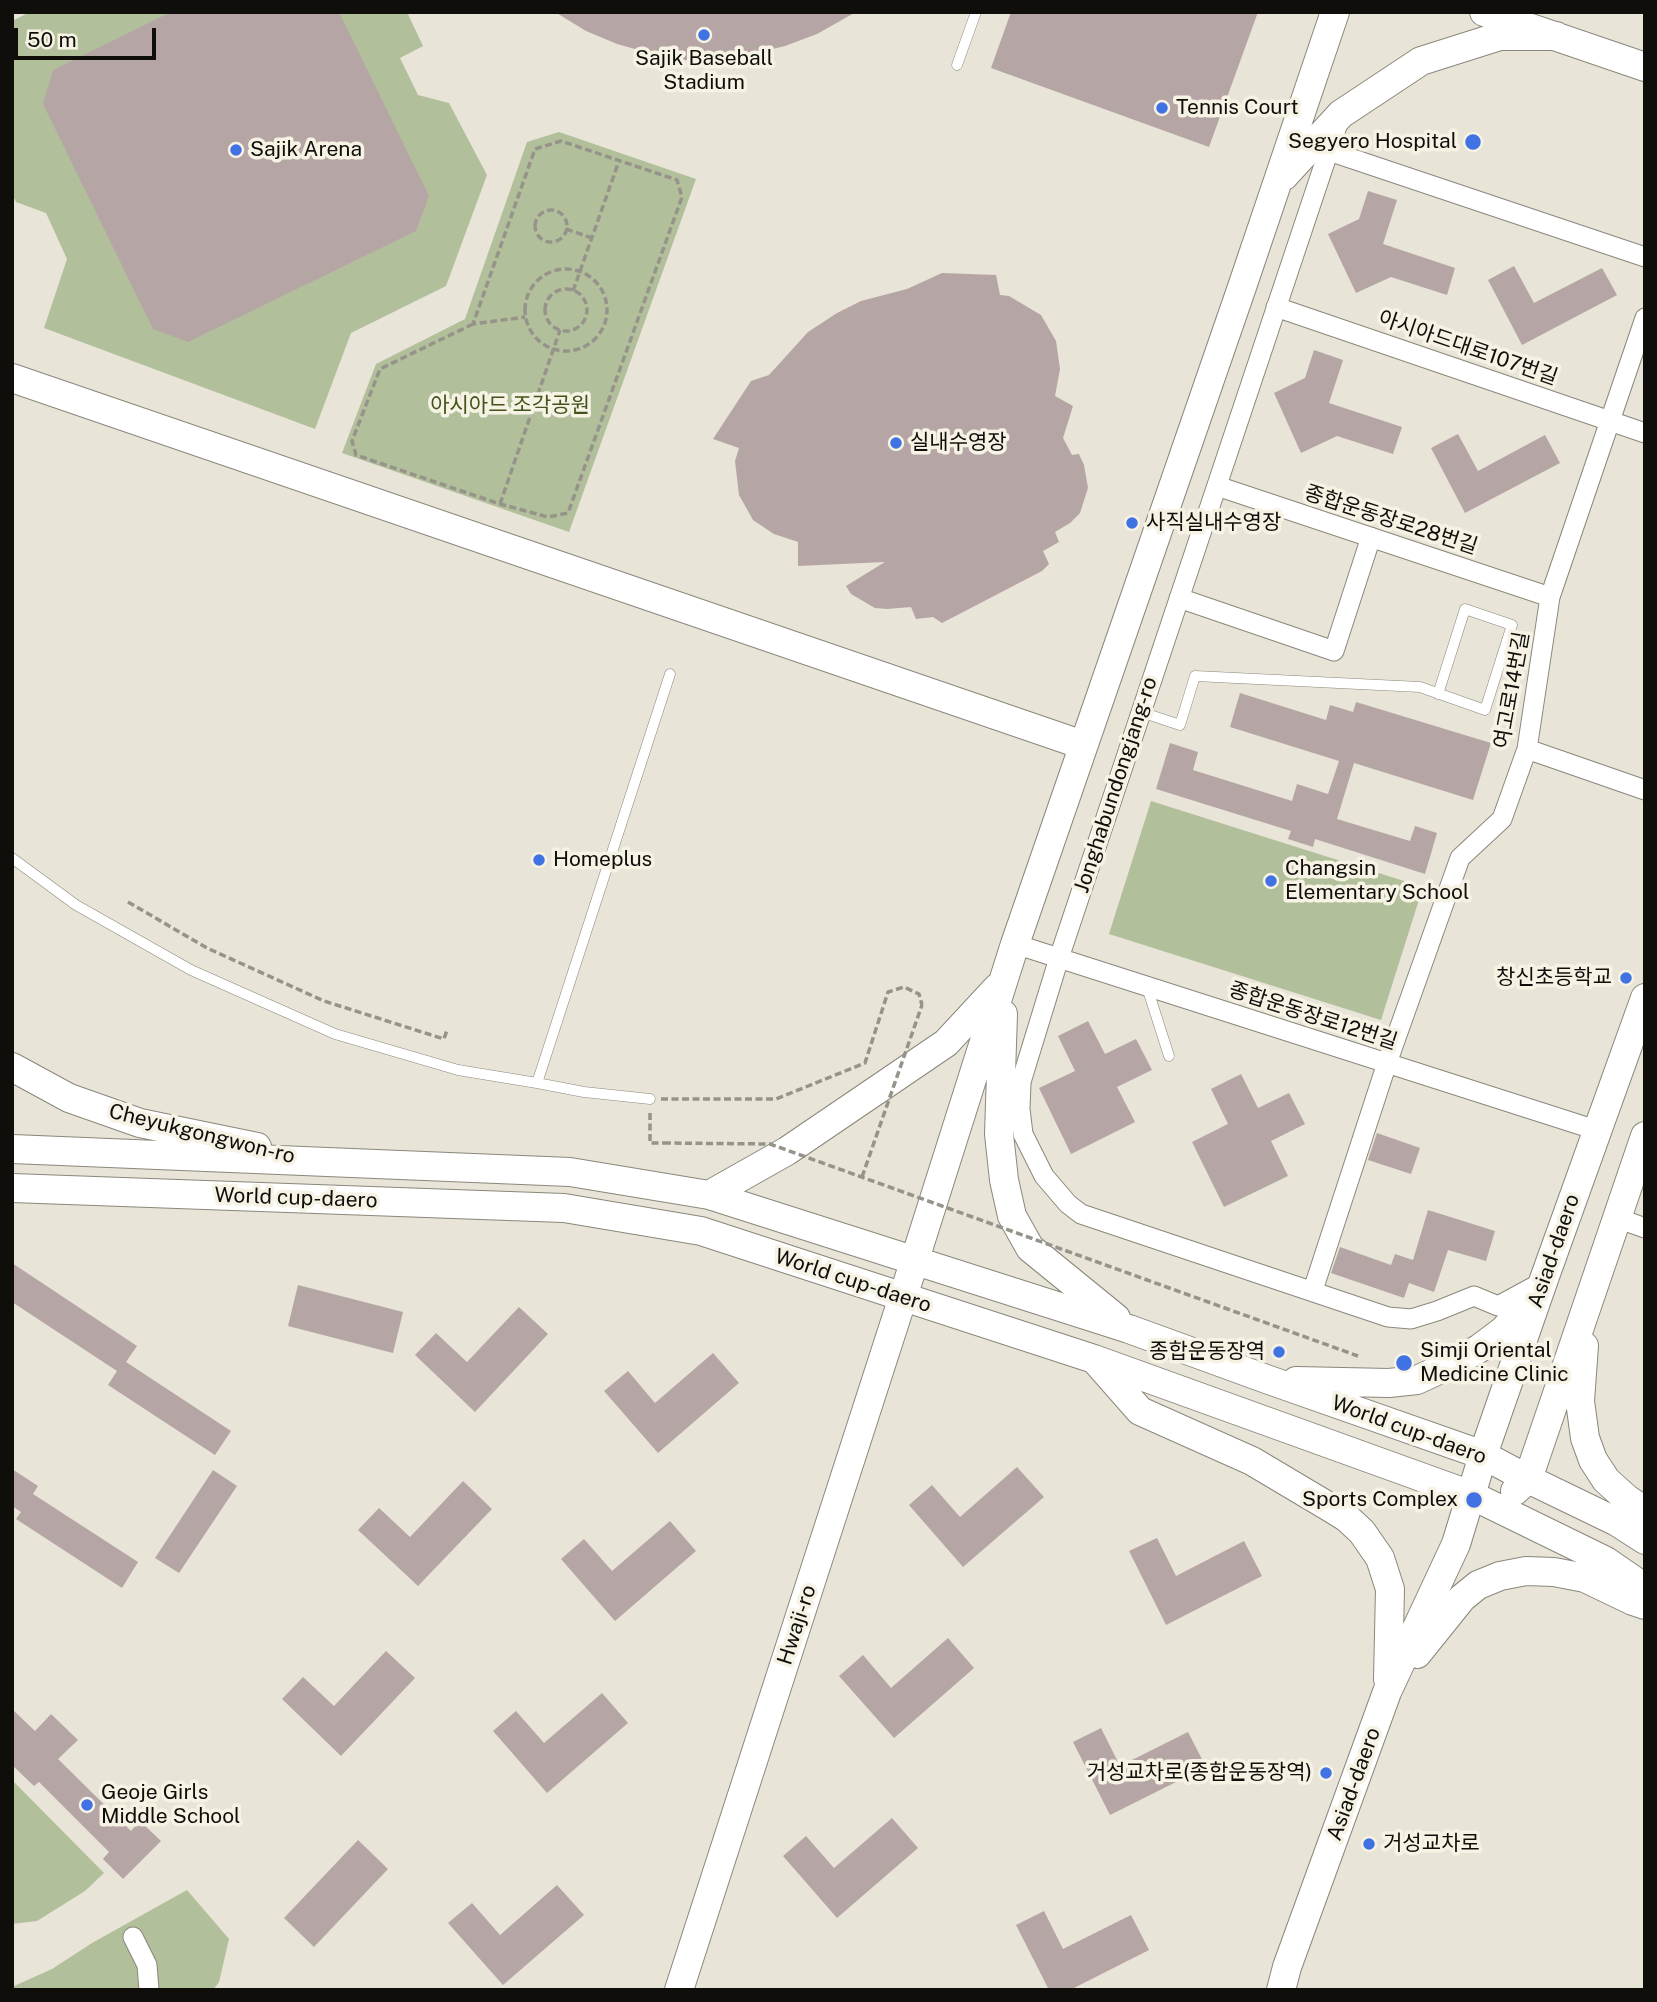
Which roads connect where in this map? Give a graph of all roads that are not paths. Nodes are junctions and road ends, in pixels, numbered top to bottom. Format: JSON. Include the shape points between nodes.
{"nodes":[{"id":1,"x":976,"y":12,"type":"edge"},
{"id":2,"x":1335,"y":12,"type":"edge"},
{"id":3,"x":1484,"y":12,"type":"edge"},
{"id":4,"x":1540,"y":12,"type":"edge"},
{"id":5,"x":1556,"y":36,"type":"junction"},
{"id":6,"x":957,"y":65,"type":"dead end"},
{"id":7,"x":1645,"y":67,"type":"edge"},
{"id":8,"x":1341,"y":114,"type":"junction"},
{"id":9,"x":1329,"y":151,"type":"junction"},
{"id":10,"x":1277,"y":184,"type":"junction"},
{"id":11,"x":1645,"y":257,"type":"edge"},
{"id":12,"x":1276,"y":307,"type":"junction"},
{"id":13,"x":1645,"y":318,"type":"edge"},
{"id":14,"x":12,"y":378,"type":"edge"},
{"id":15,"x":1610,"y":421,"type":"junction"},
{"id":16,"x":1645,"y":433,"type":"edge"},
{"id":17,"x":1216,"y":486,"type":"junction"},
{"id":18,"x":1371,"y":537,"type":"junction"},
{"id":19,"x":1550,"y":597,"type":"junction"},
{"id":20,"x":1179,"y":598,"type":"junction"},
{"id":21,"x":670,"y":674,"type":"dead end"},
{"id":22,"x":1438,"y":694,"type":"junction"},
{"id":23,"x":1141,"y":712,"type":"junction"},
{"id":24,"x":1083,"y":746,"type":"junction"},
{"id":25,"x":1527,"y":749,"type":"junction"},
{"id":26,"x":1645,"y":790,"type":"edge"},
{"id":27,"x":12,"y":858,"type":"edge"},
{"id":28,"x":1015,"y":944,"type":"junction"},
{"id":29,"x":1059,"y":958,"type":"junction"},
{"id":30,"x":1004,"y":981,"type":"junction"},
{"id":31,"x":1147,"y":987,"type":"junction"},
{"id":32,"x":1645,"y":998,"type":"edge"},
{"id":33,"x":1169,"y":1056,"type":"dead end"},
{"id":34,"x":1387,"y":1063,"type":"junction"},
{"id":35,"x":12,"y":1067,"type":"edge"},
{"id":36,"x":537,"y":1083,"type":"junction"},
{"id":37,"x":650,"y":1099,"type":"road end"},
{"id":38,"x":1596,"y":1130,"type":"junction"},
{"id":39,"x":1645,"y":1136,"type":"edge"},
{"id":40,"x":12,"y":1149,"type":"edge"},
{"id":41,"x":317,"y":1162,"type":"junction"},
{"id":42,"x":12,"y":1188,"type":"edge"},
{"id":43,"x":709,"y":1195,"type":"junction"},
{"id":44,"x":1617,"y":1218,"type":"junction"},
{"id":45,"x":1645,"y":1228,"type":"edge"},
{"id":46,"x":914,"y":1260,"type":"junction"},
{"id":47,"x":1543,"y":1282,"type":"junction"},
{"id":48,"x":1313,"y":1290,"type":"junction"},
{"id":49,"x":903,"y":1297,"type":"junction"},
{"id":50,"x":1589,"y":1300,"type":"junction"},
{"id":51,"x":1129,"y":1329,"type":"junction"},
{"id":52,"x":1094,"y":1359,"type":"junction"},
{"id":53,"x":1269,"y":1380,"type":"junction"},
{"id":54,"x":1483,"y":1455,"type":"junction"},
{"id":55,"x":1528,"y":1479,"type":"junction"},
{"id":56,"x":1471,"y":1495,"type":"junction"},
{"id":57,"x":1496,"y":1508,"type":"junction"},
{"id":58,"x":1645,"y":1511,"type":"edge"},
{"id":59,"x":1645,"y":1540,"type":"edge"},
{"id":60,"x":1455,"y":1544,"type":"junction"},
{"id":61,"x":1645,"y":1588,"type":"edge"},
{"id":62,"x":1645,"y":1605,"type":"edge"},
{"id":63,"x":1387,"y":1692,"type":"junction"},
{"id":64,"x":133,"y":1937,"type":"dead end"},
{"id":65,"x":149,"y":1990,"type":"edge"},
{"id":66,"x":679,"y":1990,"type":"edge"},
{"id":67,"x":1281,"y":1990,"type":"edge"}],
"edges":[{"from":1,"to":6,"type":"lane"},
{"from":2,"to":10,"type":"main road","name":"Jonghabundongjang-ro"},
{"from":3,"to":5,"type":"main road"},
{"from":4,"to":5,"type":"main road"},
{"from":5,"to":7,"type":"main road"},
{"from":5,"to":8,"type":"main road","via":[[1500,36],[1421,61]]},
{"from":8,"to":9,"type":"street","name":"Jonghabundongjang-ro"},
{"from":8,"to":10,"type":"main road"},
{"from":9,"to":11,"type":"street"},
{"from":9,"to":12,"type":"street","name":"Jonghabundongjang-ro"},
{"from":10,"to":24,"type":"main road","name":"Jonghabundongjang-ro"},
{"from":12,"to":15,"type":"street","name":"아시아드대로107번길"},
{"from":12,"to":17,"type":"street","name":"Jonghabundongjang-ro"},
{"from":13,"to":15,"type":"street","name":"여고로14번길"},
{"from":14,"to":24,"type":"main road"},
{"from":15,"to":16,"type":"street","name":"아시아드대로107번길"},
{"from":15,"to":19,"type":"street","name":"여고로14번길"},
{"from":17,"to":18,"type":"street","name":"종합운동장로28번길"},
{"from":17,"to":20,"type":"street","name":"Jonghabundongjang-ro"},
{"from":18,"to":19,"type":"street","name":"종합운동장로28번길"},
{"from":18,"to":20,"type":"street","via":[[1334,651]]},
{"from":19,"to":25,"type":"street","name":"여고로14번길"},
{"from":20,"to":23,"type":"street","name":"Jonghabundongjang-ro"},
{"from":21,"to":36,"type":"lane"},
{"from":22,"to":22,"type":"lane","via":[[1485,710],[1512,625],[1465,609]]},
{"from":22,"to":23,"type":"lane","via":[[1420,687],[1195,676],[1180,725]]},
{"from":23,"to":29,"type":"street","name":"Jonghabundongjang-ro"},
{"from":24,"to":28,"type":"main road","name":"Jonghabundongjang-ro"},
{"from":25,"to":26,"type":"street"},
{"from":25,"to":34,"type":"street","name":"여고로14번길","via":[[1502,819],[1460,858]]},
{"from":27,"to":36,"type":"lane","via":[[76,905],[191,970],[335,1034],[458,1070]]},
{"from":28,"to":29,"type":"street","name":"종합운동장로12번길"},
{"from":28,"to":30,"type":"main road","name":"Jonghabundongjang-ro"},
{"from":29,"to":31,"type":"street","name":"종합운동장로12번길"},
{"from":29,"to":48,"type":"street","name":"Jonghabundongjang-ro","via":[[1021,1082],[1023,1135],[1044,1176],[1081,1214]]},
{"from":30,"to":43,"type":"main road","via":[[947,1043],[787,1151]]},
{"from":30,"to":46,"type":"main road","name":"Jonghabundongjang-ro"},
{"from":30,"to":51,"type":"main road","via":[[999,1134],[1012,1216],[1030,1248]]},
{"from":31,"to":33,"type":"lane"},
{"from":31,"to":34,"type":"street","name":"종합운동장로12번길"},
{"from":32,"to":38,"type":"main road","name":"Asiad-daero"},
{"from":34,"to":38,"type":"street","name":"종합운동장로12번길"},
{"from":34,"to":48,"type":"street","name":"여고로14번길"},
{"from":35,"to":41,"type":"main road","name":"Cheyukgongwon-ro","via":[[69,1098],[139,1123]]},
{"from":36,"to":37,"type":"lane"},
{"from":38,"to":47,"type":"main road","name":"Asiad-daero"},
{"from":39,"to":44,"type":"main road","name":"Asiad-daero"},
{"from":40,"to":41,"type":"main road","name":"World cup-daero"},
{"from":41,"to":43,"type":"main road","name":"World cup-daero","via":[[570,1172]]},
{"from":42,"to":49,"type":"main road","name":"World cup-daero","via":[[564,1208],[701,1231]]},
{"from":43,"to":46,"type":"main road","name":"World cup-daero"},
{"from":44,"to":45,"type":"street"},
{"from":44,"to":50,"type":"main road","name":"Asiad-daero"},
{"from":46,"to":49,"type":"main road","name":"Hwaji-ro"},
{"from":46,"to":51,"type":"main road","name":"World cup-daero"},
{"from":47,"to":48,"type":"street","name":"Jonghabundongjang-ro","via":[[1498,1306],[1474,1296],[1411,1319],[1388,1317]]},
{"from":47,"to":53,"type":"main road","via":[[1504,1330],[1457,1362],[1417,1380]]},
{"from":47,"to":54,"type":"main road","name":"Asiad-daero"},
{"from":49,"to":52,"type":"main road","name":"World cup-daero"},
{"from":49,"to":66,"type":"main road","name":"Hwaji-ro"},
{"from":50,"to":55,"type":"main road","name":"Asiad-daero"},
{"from":50,"to":58,"type":"main road","via":[[1580,1401],[1585,1438],[1592,1460],[1606,1480]]},
{"from":51,"to":53,"type":"main road","name":"World cup-daero"},
{"from":52,"to":56,"type":"main road","name":"World cup-daero"},
{"from":52,"to":63,"type":"main road","via":[[1140,1411],[1252,1461],[1347,1518],[1362,1532],[1380,1558],[1390,1589]]},
{"from":53,"to":54,"type":"main road","name":"World cup-daero"},
{"from":54,"to":55,"type":"main road","name":"World cup-daero"},
{"from":54,"to":56,"type":"main road","name":"Asiad-daero"},
{"from":55,"to":57,"type":"main road","name":"Asiad-daero"},
{"from":55,"to":59,"type":"main road","name":"World cup-daero","via":[[1617,1521]]},
{"from":56,"to":57,"type":"main road","name":"World cup-daero"},
{"from":56,"to":60,"type":"main road","name":"Asiad-daero"},
{"from":57,"to":60,"type":"main road","name":"Asiad-daero"},
{"from":57,"to":61,"type":"main road","name":"World cup-daero","via":[[1606,1561]]},
{"from":60,"to":63,"type":"main road","name":"Asiad-daero"},
{"from":62,"to":63,"type":"main road","via":[[1585,1578],[1526,1571],[1500,1576],[1462,1598]]},
{"from":63,"to":67,"type":"main road","name":"Asiad-daero"},
{"from":64,"to":65,"type":"street","via":[[147,1965]]}]}
